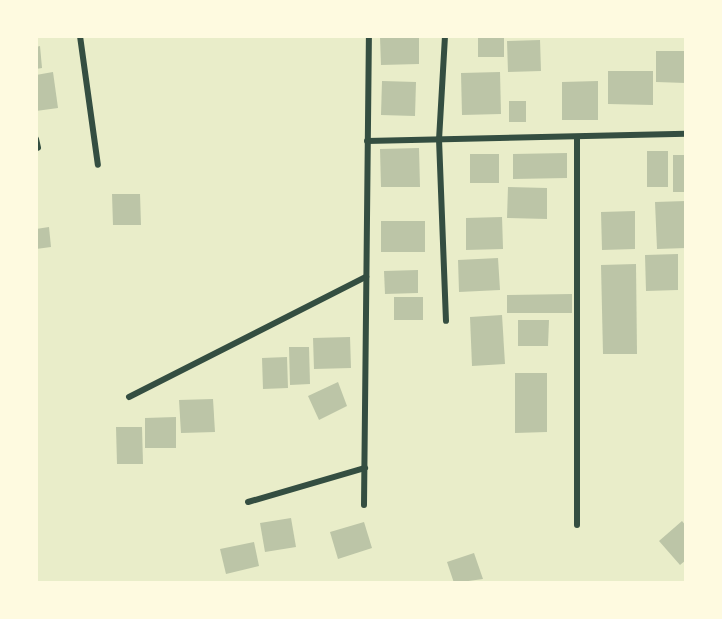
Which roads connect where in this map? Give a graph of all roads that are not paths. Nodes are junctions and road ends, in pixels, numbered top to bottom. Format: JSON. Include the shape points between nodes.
{"nodes":[{"id":1,"x":81,"y":36,"type":"edge"},
{"id":2,"x":369,"y":36,"type":"edge"},
{"id":3,"x":445,"y":36,"type":"edge"},
{"id":4,"x":686,"y":134,"type":"edge"},
{"id":5,"x":577,"y":137,"type":"junction"},
{"id":6,"x":36,"y":139,"type":"edge"},
{"id":7,"x":439,"y":139,"type":"junction"},
{"id":8,"x":367,"y":141,"type":"junction"},
{"id":9,"x":38,"y":148,"type":"dead end"},
{"id":10,"x":98,"y":165,"type":"dead end"},
{"id":11,"x":366,"y":277,"type":"junction"},
{"id":12,"x":446,"y":321,"type":"dead end"},
{"id":13,"x":129,"y":397,"type":"dead end"},
{"id":14,"x":365,"y":468,"type":"junction"},
{"id":15,"x":248,"y":502,"type":"dead end"},
{"id":16,"x":364,"y":505,"type":"dead end"},
{"id":17,"x":577,"y":525,"type":"dead end"}],
"edges":[{"from":1,"to":10,"type":"street"},
{"from":2,"to":8,"type":"street"},
{"from":3,"to":7,"type":"street"},
{"from":4,"to":5,"type":"street"},
{"from":5,"to":7,"type":"street"},
{"from":5,"to":17,"type":"street"},
{"from":6,"to":9,"type":"street"},
{"from":7,"to":8,"type":"street"},
{"from":7,"to":12,"type":"street"},
{"from":8,"to":11,"type":"street"},
{"from":11,"to":13,"type":"street"},
{"from":11,"to":14,"type":"street"},
{"from":14,"to":15,"type":"street"},
{"from":14,"to":16,"type":"street"}]}
